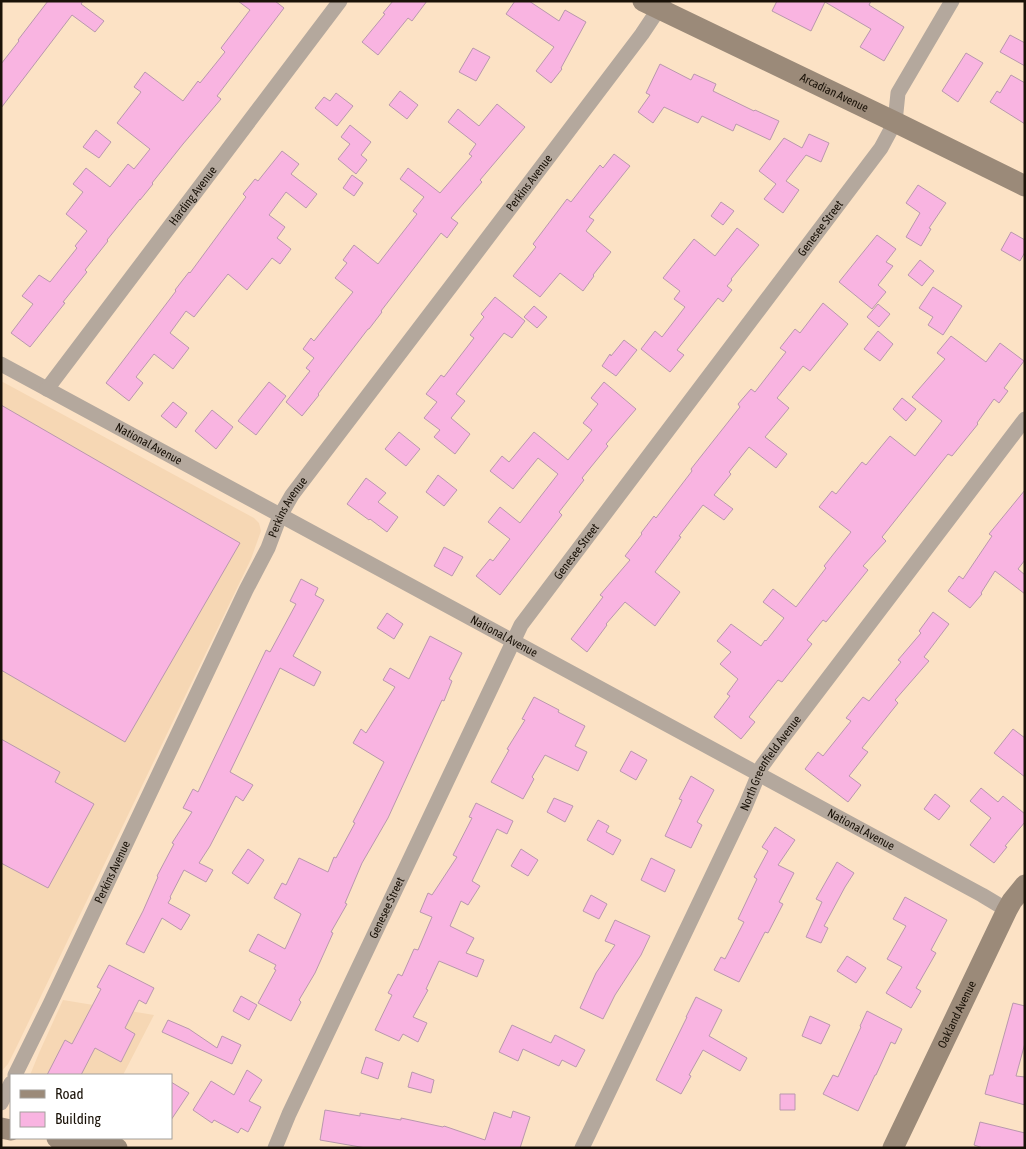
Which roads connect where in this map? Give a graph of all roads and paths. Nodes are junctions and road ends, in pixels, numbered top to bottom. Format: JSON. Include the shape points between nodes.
{"nodes":[{"id":1,"x":340,"y":1,"type":"edge"},
{"id":2,"x":952,"y":1,"type":"edge"},
{"id":3,"x":655,"y":4,"type":"edge"},
{"id":4,"x":895,"y":122,"type":"junction"},
{"id":5,"x":1025,"y":186,"type":"edge"},
{"id":6,"x":1,"y":364,"type":"edge"},
{"id":7,"x":47,"y":389,"type":"junction"},
{"id":8,"x":1025,"y":419,"type":"edge"},
{"id":9,"x":280,"y":516,"type":"junction"},
{"id":10,"x":513,"y":641,"type":"junction"},
{"id":11,"x":758,"y":774,"type":"junction"},
{"id":12,"x":1025,"y":885,"type":"edge"},
{"id":13,"x":1007,"y":910,"type":"junction"},
{"id":14,"x":15,"y":1074,"type":"edge"},
{"id":15,"x":10,"y":1085,"type":"edge"},
{"id":16,"x":1,"y":1103,"type":"edge"},
{"id":17,"x":63,"y":1139,"type":"edge"},
{"id":18,"x":117,"y":1148,"type":"edge"},
{"id":19,"x":275,"y":1148,"type":"edge"},
{"id":20,"x":582,"y":1148,"type":"edge"},
{"id":21,"x":893,"y":1148,"type":"edge"}],
"edges":[{"from":1,"to":7,"type":"street","name":"Harding Avenue"},
{"from":2,"to":4,"type":"street","name":"Genesee Street","via":[[898,93]]},
{"from":3,"to":4,"type":"main road","name":"Arcadian Avenue"},
{"from":3,"to":9,"type":"street","name":"Perkins Avenue","via":[[642,34],[292,495]]},
{"from":4,"to":5,"type":"main road","name":"Arcadian Avenue"},
{"from":4,"to":10,"type":"street","name":"Genesee Street","via":[[881,148],[521,625]]},
{"from":6,"to":7,"type":"street","name":"National Avenue"},
{"from":7,"to":9,"type":"street","name":"National Avenue"},
{"from":8,"to":11,"type":"street","name":"North Greenfield Avenue"},
{"from":9,"to":10,"type":"street","name":"National Avenue"},
{"from":9,"to":14,"type":"street","name":"Perkins Avenue","via":[[268,548]]},
{"from":10,"to":11,"type":"street","name":"National Avenue"},
{"from":10,"to":19,"type":"street","name":"Genesee Street"},
{"from":11,"to":13,"type":"street","name":"National Avenue"},
{"from":11,"to":20,"type":"street","name":"North Greenfield Avenue"},
{"from":12,"to":13,"type":"main road","name":"Oakland Avenue"},
{"from":13,"to":21,"type":"main road","name":"Oakland Avenue"},
{"from":15,"to":16,"type":"street"},
{"from":17,"to":18,"type":"main road"}]}
